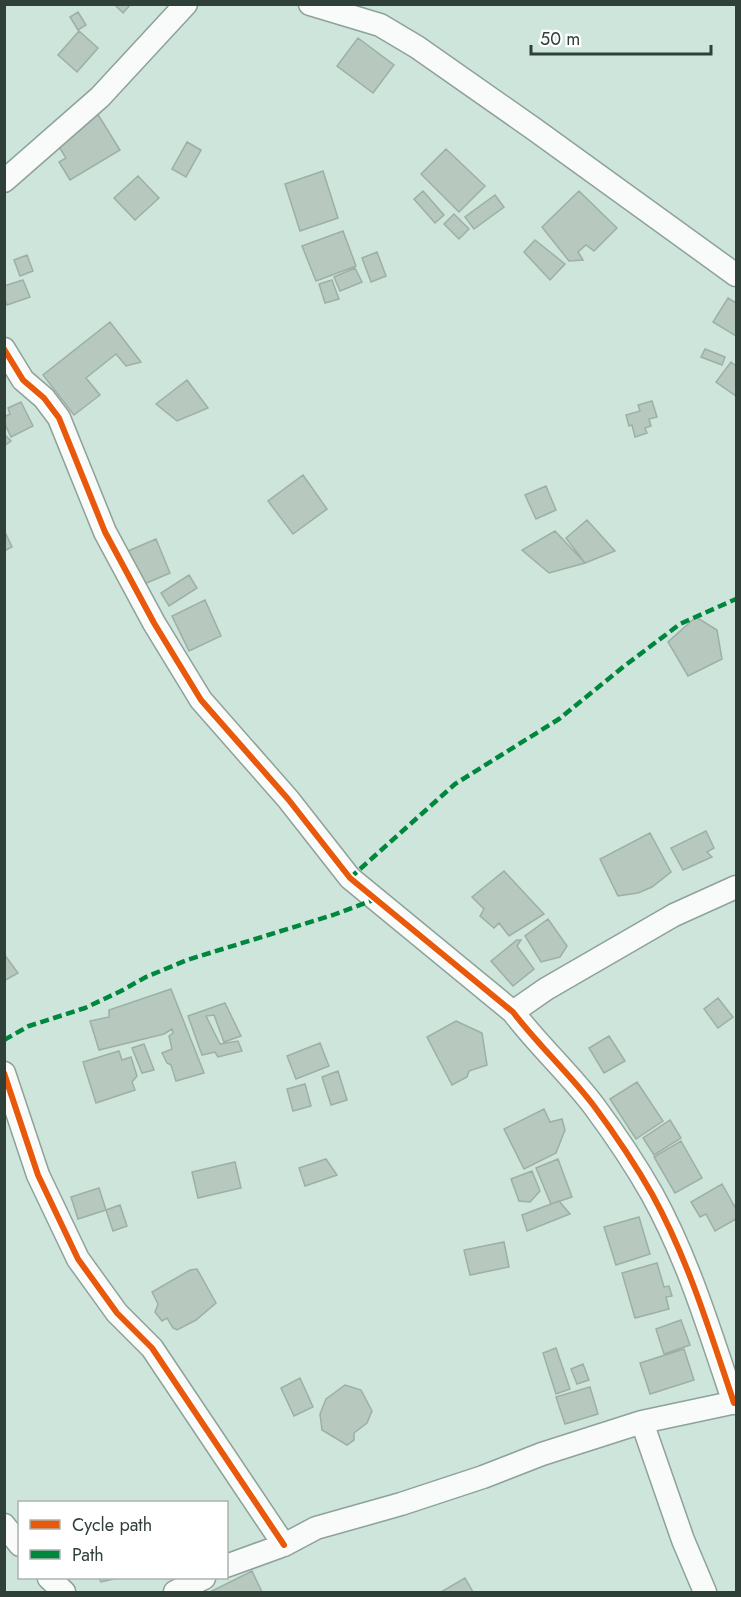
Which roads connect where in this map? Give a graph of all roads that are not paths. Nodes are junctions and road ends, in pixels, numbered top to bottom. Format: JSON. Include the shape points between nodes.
{"nodes":[{"id":1,"x":186,"y":4,"type":"edge"},
{"id":2,"x":310,"y":4,"type":"edge"},
{"id":3,"x":4,"y":181,"type":"edge"},
{"id":4,"x":736,"y":275,"type":"edge"},
{"id":5,"x":4,"y":349,"type":"edge"},
{"id":6,"x":736,"y":887,"type":"edge"},
{"id":7,"x":513,"y":1012,"type":"junction"},
{"id":8,"x":4,"y":1073,"type":"edge"},
{"id":9,"x":735,"y":1402,"type":"edge"},
{"id":10,"x":642,"y":1422,"type":"junction"},
{"id":11,"x":4,"y":1525,"type":"edge"},
{"id":12,"x":18,"y":1542,"type":"edge"},
{"id":13,"x":284,"y":1545,"type":"junction"},
{"id":14,"x":228,"y":1565,"type":"edge"},
{"id":15,"x":50,"y":1579,"type":"edge"},
{"id":16,"x":202,"y":1579,"type":"edge"},
{"id":17,"x":64,"y":1593,"type":"edge"},
{"id":18,"x":175,"y":1593,"type":"edge"},
{"id":19,"x":705,"y":1593,"type":"edge"}],
"edges":[{"from":1,"to":3,"type":"street","via":[[100,97]]},
{"from":2,"to":4,"type":"street","via":[[380,25],[417,47]]},
{"from":5,"to":7,"type":"street","via":[[23,380],[59,418],[105,532],[201,700],[288,799],[350,878]]},
{"from":6,"to":7,"type":"street","via":[[674,915]]},
{"from":7,"to":9,"type":"street","via":[[593,1105],[651,1193],[675,1242]]},
{"from":8,"to":13,"type":"street","via":[[38,1175],[78,1259],[117,1313],[152,1348]]},
{"from":9,"to":10,"type":"street"},
{"from":10,"to":13,"type":"street","via":[[401,1504],[316,1528]]},
{"from":10,"to":19,"type":"street"},
{"from":11,"to":12,"type":"street"},
{"from":13,"to":14,"type":"street"},
{"from":15,"to":17,"type":"street"},
{"from":16,"to":18,"type":"street"}]}
